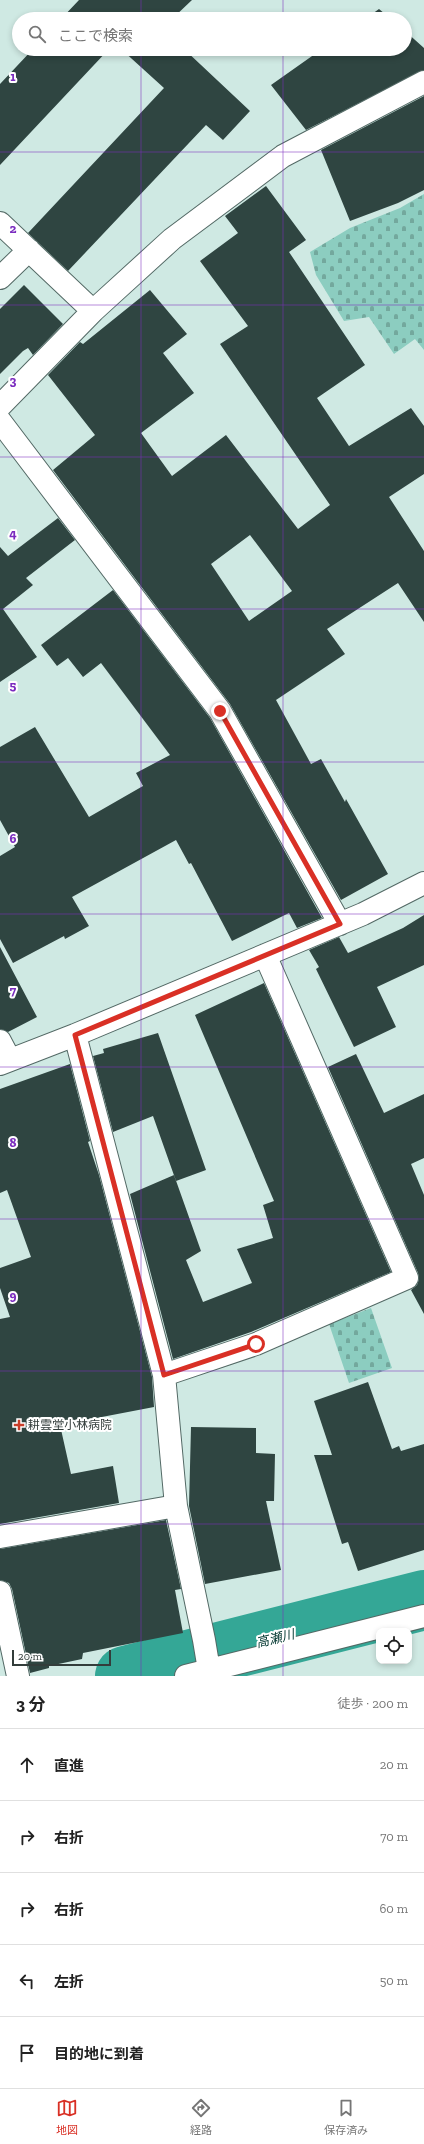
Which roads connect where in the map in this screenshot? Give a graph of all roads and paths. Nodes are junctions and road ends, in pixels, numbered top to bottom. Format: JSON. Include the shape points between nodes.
{"nodes":[{"id":1,"x":424,"y":82,"type":"edge"},
{"id":2,"x":0,"y":223,"type":"edge"},
{"id":3,"x":28,"y":250,"type":"junction"},
{"id":4,"x":0,"y":278,"type":"edge"},
{"id":5,"x":93,"y":311,"type":"junction"},
{"id":6,"x":0,"y":406,"type":"edge"},
{"id":7,"x":0,"y":421,"type":"edge"},
{"id":8,"x":424,"y":884,"type":"edge"},
{"id":9,"x":340,"y":924,"type":"junction"},
{"id":10,"x":265,"y":955,"type":"junction"},
{"id":11,"x":75,"y":1035,"type":"junction"},
{"id":12,"x":0,"y":1041,"type":"edge"},
{"id":13,"x":5,"y":1062,"type":"edge"},
{"id":14,"x":164,"y":1375,"type":"junction"},
{"id":15,"x":176,"y":1506,"type":"junction"},
{"id":16,"x":0,"y":1537,"type":"edge"},
{"id":17,"x":0,"y":1592,"type":"edge"},
{"id":18,"x":424,"y":1616,"type":"edge"},
{"id":19,"x":250,"y":1668,"type":"edge"},
{"id":20,"x":209,"y":1670,"type":"junction"},
{"id":21,"x":18,"y":1676,"type":"edge"},
{"id":22,"x":186,"y":1676,"type":"edge"}],
"edges":[{"from":1,"to":5,"type":"street","via":[[283,156],[172,239]]},
{"from":2,"to":3,"type":"street"},
{"from":3,"to":4,"type":"street"},
{"from":3,"to":5,"type":"street"},
{"from":5,"to":6,"type":"street"},
{"from":7,"to":9,"type":"street","via":[[220,711]]},
{"from":8,"to":9,"type":"street"},
{"from":9,"to":10,"type":"street"},
{"from":10,"to":11,"type":"street"},
{"from":10,"to":14,"type":"street","via":[[408,1278],[256,1344]]},
{"from":11,"to":13,"type":"street"},
{"from":11,"to":14,"type":"street"},
{"from":12,"to":13,"type":"street"},
{"from":14,"to":15,"type":"street"},
{"from":15,"to":16,"type":"street"},
{"from":15,"to":20,"type":"street"},
{"from":17,"to":21,"type":"street"},
{"from":18,"to":19,"type":"street"},
{"from":19,"to":20,"type":"street"},
{"from":20,"to":22,"type":"street"}]}
